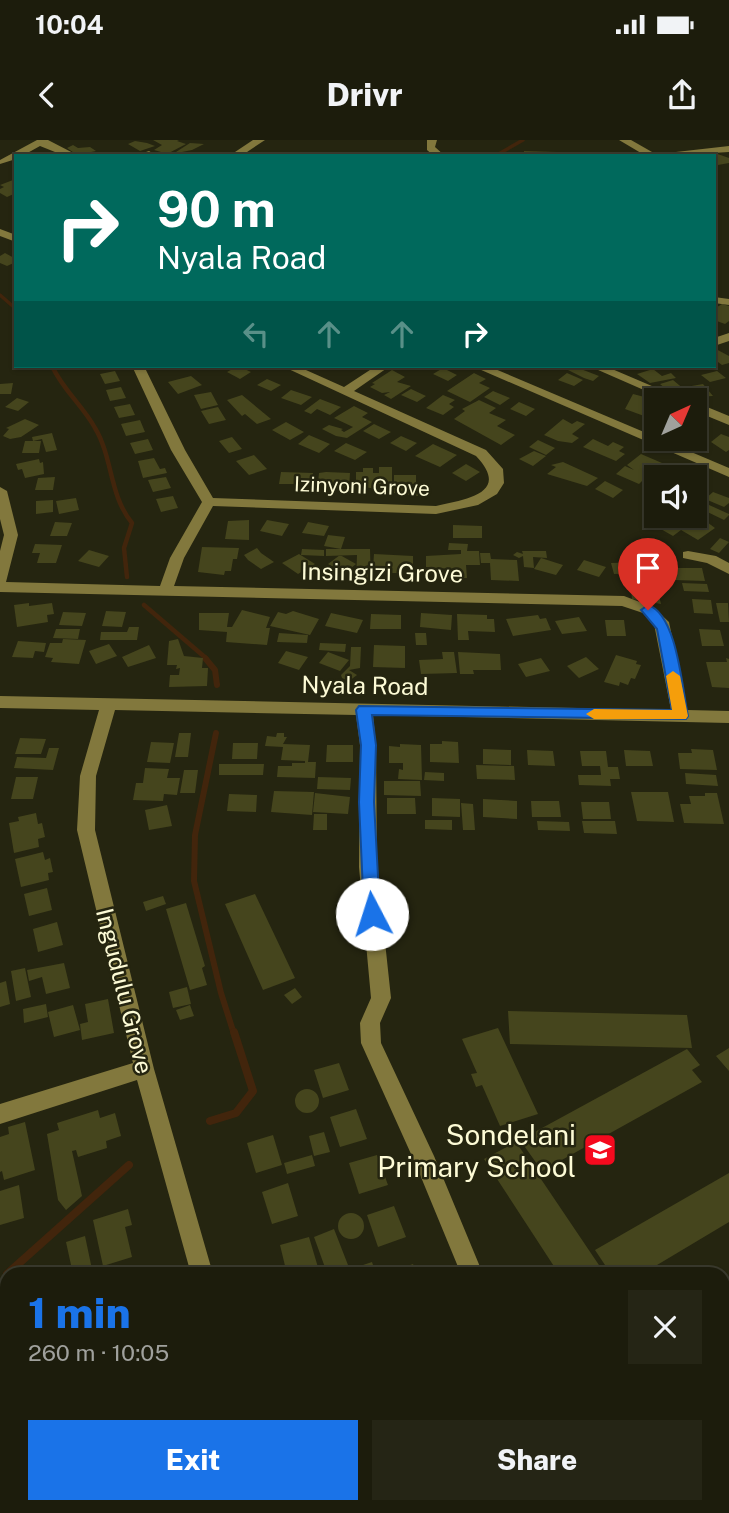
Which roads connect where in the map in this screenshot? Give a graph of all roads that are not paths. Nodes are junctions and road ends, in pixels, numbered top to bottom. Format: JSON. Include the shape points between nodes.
{"nodes":[{"id":1,"x":260,"y":140,"type":"edge"},
{"id":2,"x":432,"y":140,"type":"edge"},
{"id":3,"x":624,"y":140,"type":"edge"},
{"id":4,"x":715,"y":140,"type":"edge"},
{"id":5,"x":42,"y":141,"type":"edge"},
{"id":6,"x":725,"y":149,"type":"edge"},
{"id":7,"x":15,"y":154,"type":"edge"},
{"id":8,"x":70,"y":154,"type":"edge"},
{"id":9,"x":237,"y":154,"type":"edge"},
{"id":10,"x":438,"y":154,"type":"edge"},
{"id":11,"x":650,"y":154,"type":"edge"},
{"id":12,"x":684,"y":154,"type":"edge"},
{"id":13,"x":139,"y":368,"type":"edge"},
{"id":14,"x":292,"y":368,"type":"edge"},
{"id":15,"x":381,"y":368,"type":"edge"},
{"id":16,"x":483,"y":368,"type":"edge"},
{"id":17,"x":600,"y":368,"type":"edge"},
{"id":18,"x":632,"y":368,"type":"edge"},
{"id":19,"x":614,"y":373,"type":"junction"},
{"id":20,"x":650,"y":388,"type":"edge"},
{"id":21,"x":345,"y":392,"type":"junction"},
{"id":22,"x":707,"y":411,"type":"edge"},
{"id":23,"x":729,"y":421,"type":"edge"},
{"id":24,"x":729,"y":473,"type":"edge"},
{"id":25,"x":0,"y":491,"type":"edge"},
{"id":26,"x":209,"y":502,"type":"junction"},
{"id":27,"x":688,"y":555,"type":"dead end"},
{"id":28,"x":729,"y":569,"type":"edge"},
{"id":29,"x":0,"y":581,"type":"edge"},
{"id":30,"x":0,"y":587,"type":"edge"},
{"id":31,"x":165,"y":591,"type":"junction"},
{"id":32,"x":0,"y":702,"type":"edge"},
{"id":33,"x":108,"y":705,"type":"junction"},
{"id":34,"x":364,"y":710,"type":"junction"},
{"id":35,"x":680,"y":716,"type":"junction"},
{"id":36,"x":729,"y":716,"type":"edge"},
{"id":37,"x":144,"y":1069,"type":"junction"},
{"id":38,"x":0,"y":1114,"type":"edge"},
{"id":39,"x":200,"y":1267,"type":"edge"},
{"id":40,"x":469,"y":1267,"type":"edge"}],
"edges":[{"from":1,"to":9,"type":"street"},
{"from":2,"to":10,"type":"street","via":[[430,148]]},
{"from":3,"to":11,"type":"street"},
{"from":4,"to":6,"type":"street"},
{"from":5,"to":7,"type":"street"},
{"from":5,"to":8,"type":"street"},
{"from":6,"to":12,"type":"street"},
{"from":13,"to":26,"type":"street"},
{"from":14,"to":21,"type":"street"},
{"from":15,"to":21,"type":"street"},
{"from":16,"to":24,"type":"street"},
{"from":17,"to":19,"type":"street"},
{"from":18,"to":19,"type":"street"},
{"from":19,"to":20,"type":"street"},
{"from":21,"to":26,"type":"street","name":"Izinyoni Grove","via":[[481,453],[493,464],[497,483],[483,498],[436,510]]},
{"from":22,"to":23,"type":"street"},
{"from":25,"to":29,"type":"street","via":[[10,535]]},
{"from":26,"to":31,"type":"street","via":[[177,558]]},
{"from":27,"to":28,"type":"street","via":[[711,559]]},
{"from":30,"to":31,"type":"street","name":"Insingizi Grove"},
{"from":31,"to":35,"type":"street","name":"Insingizi Grove","via":[[633,603],[661,622]]},
{"from":32,"to":33,"type":"street","name":"Nyala Road"},
{"from":33,"to":34,"type":"street","name":"Nyala Road"},
{"from":33,"to":37,"type":"street","name":"Ingudulu Grove","via":[[88,776],[86,830]]},
{"from":34,"to":35,"type":"street","name":"Nyala Road"},
{"from":34,"to":40,"type":"street","via":[[369,745],[368,867],[381,998],[370,1023],[371,1044]]},
{"from":35,"to":36,"type":"street","name":"Nyala Road"},
{"from":37,"to":38,"type":"street"},
{"from":37,"to":39,"type":"street","name":"Ingudulu Grove"}]}
